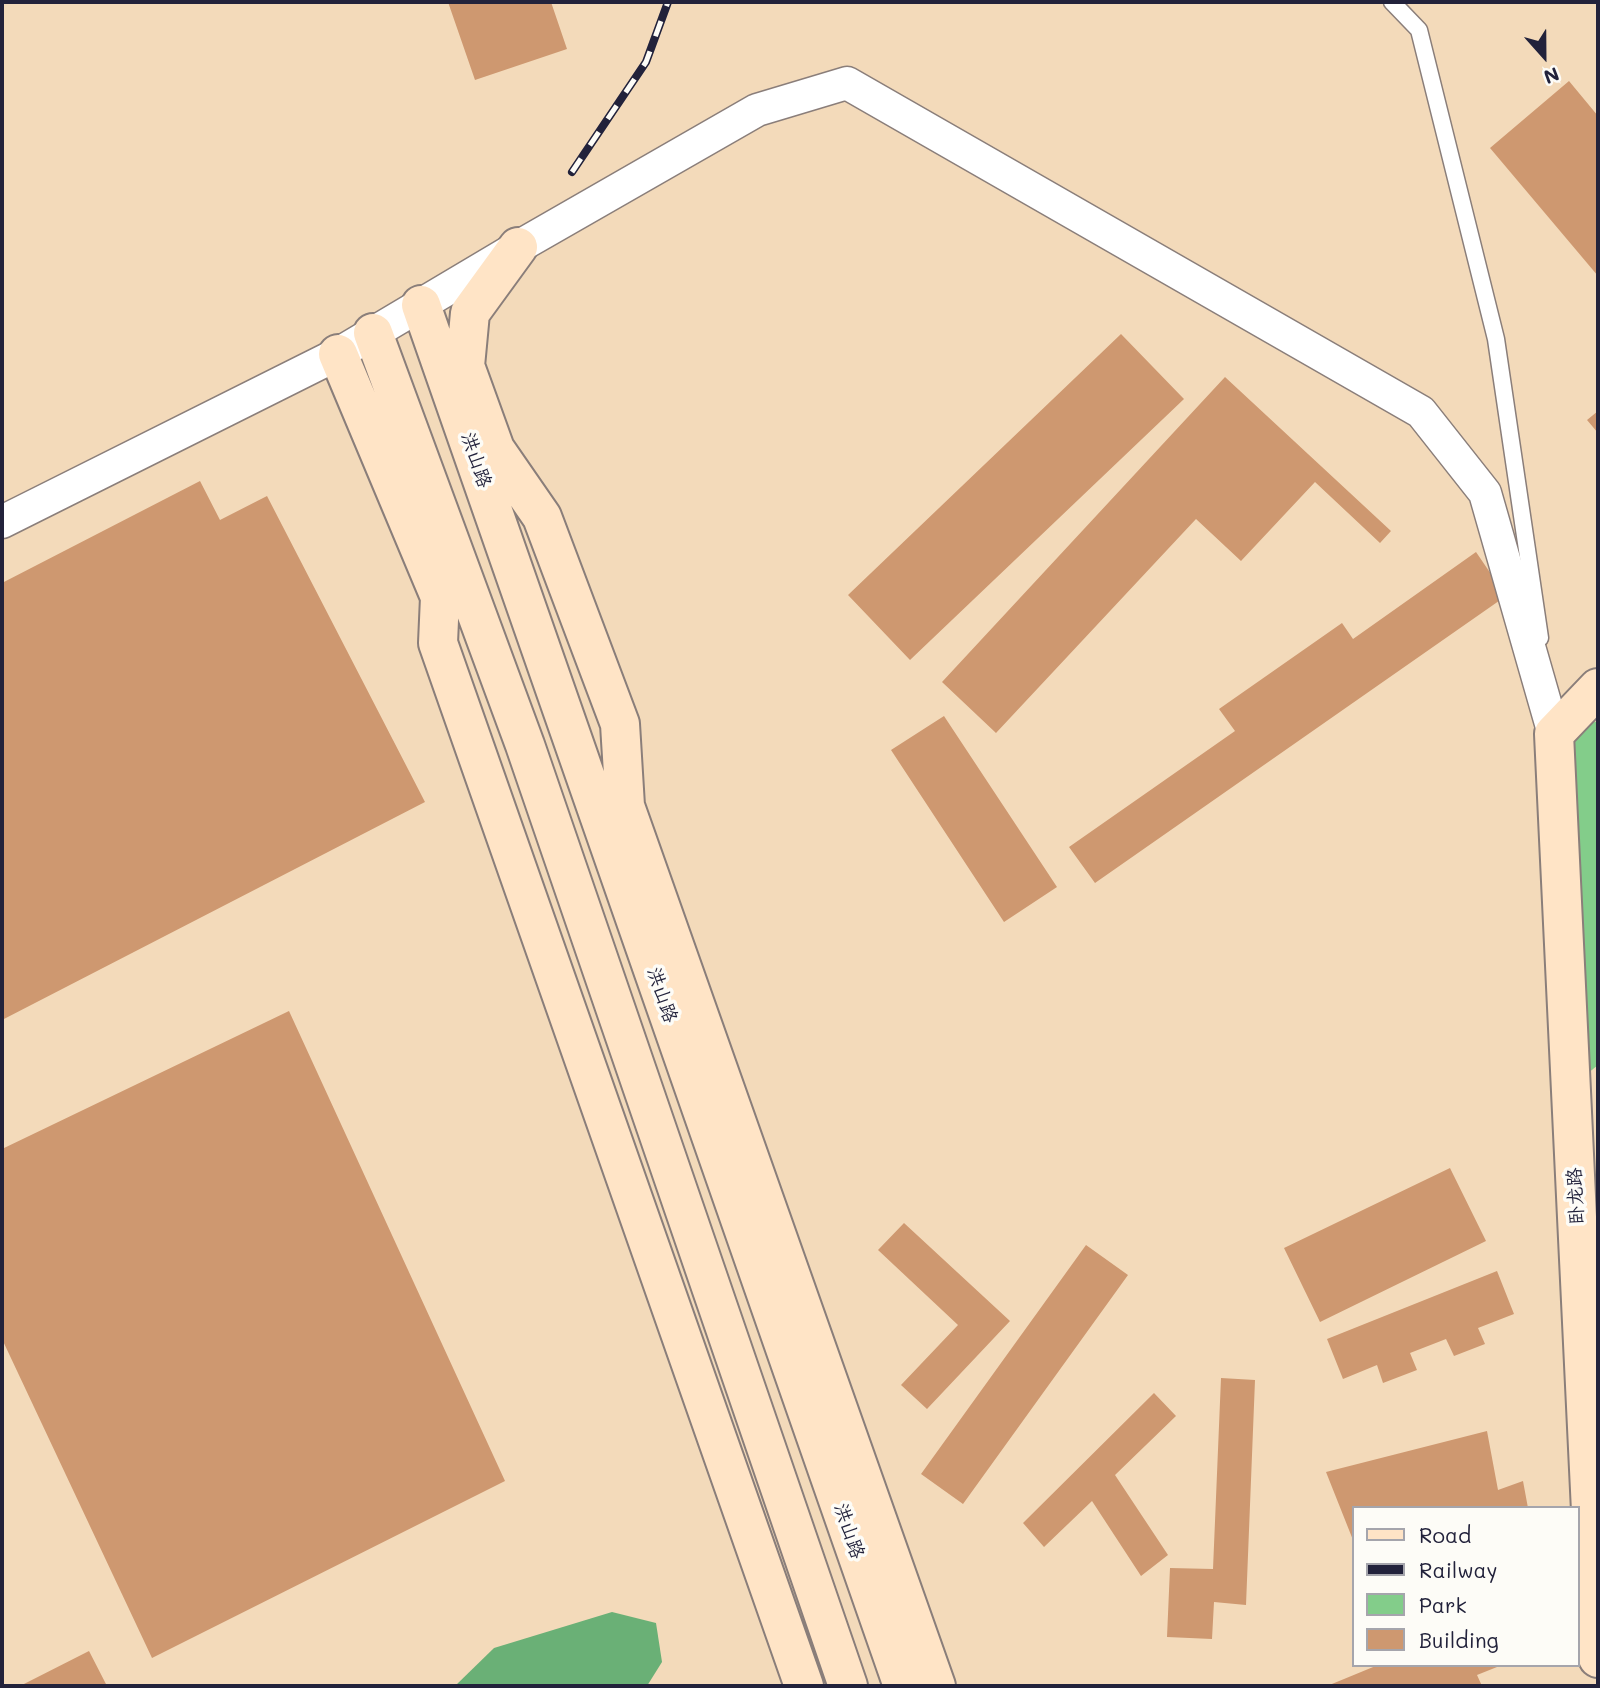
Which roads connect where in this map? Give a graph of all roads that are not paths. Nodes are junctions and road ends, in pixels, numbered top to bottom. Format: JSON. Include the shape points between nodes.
{"nodes":[{"id":1,"x":1392,"y":2,"type":"edge"},
{"id":2,"x":518,"y":247,"type":"junction"},
{"id":3,"x":421,"y":304,"type":"junction"},
{"id":4,"x":373,"y":333,"type":"junction"},
{"id":5,"x":338,"y":354,"type":"junction"},
{"id":6,"x":2,"y":522,"type":"edge"},
{"id":7,"x":1598,"y":688,"type":"edge"},
{"id":8,"x":1598,"y":720,"type":"edge"},
{"id":9,"x":1554,"y":734,"type":"junction"},
{"id":10,"x":808,"y":1367,"type":"junction"},
{"id":11,"x":756,"y":1420,"type":"junction"},
{"id":12,"x":723,"y":1453,"type":"junction"},
{"id":13,"x":1598,"y":1658,"type":"edge"},
{"id":14,"x":804,"y":1686,"type":"edge"},
{"id":15,"x":848,"y":1686,"type":"edge"},
{"id":16,"x":904,"y":1686,"type":"edge"},
{"id":17,"x":936,"y":1686,"type":"edge"}],
"edges":[{"from":1,"to":9,"type":"lane","via":[[1419,30],[1496,339]]},
{"from":2,"to":3,"type":"street"},
{"from":2,"to":9,"type":"street","via":[[757,110],[847,83],[1421,412],[1485,493]]},
{"from":2,"to":10,"type":"street","via":[[470,313],[465,366],[495,449],[542,517],[620,724],[625,806]]},
{"from":3,"to":4,"type":"street"},
{"from":3,"to":10,"type":"street","name":"洪山路"},
{"from":4,"to":5,"type":"street"},
{"from":4,"to":11,"type":"street","via":[[525,745]]},
{"from":5,"to":6,"type":"street"},
{"from":5,"to":12,"type":"street","via":[[440,597],[438,643]]},
{"from":7,"to":9,"type":"street"},
{"from":8,"to":9,"type":"street"},
{"from":9,"to":13,"type":"street","name":"卧龙路"},
{"from":10,"to":11,"type":"street"},
{"from":10,"to":16,"type":"street","name":"洪山路"},
{"from":10,"to":17,"type":"street"},
{"from":11,"to":12,"type":"street"},
{"from":11,"to":15,"type":"street"},
{"from":12,"to":14,"type":"street"}]}
